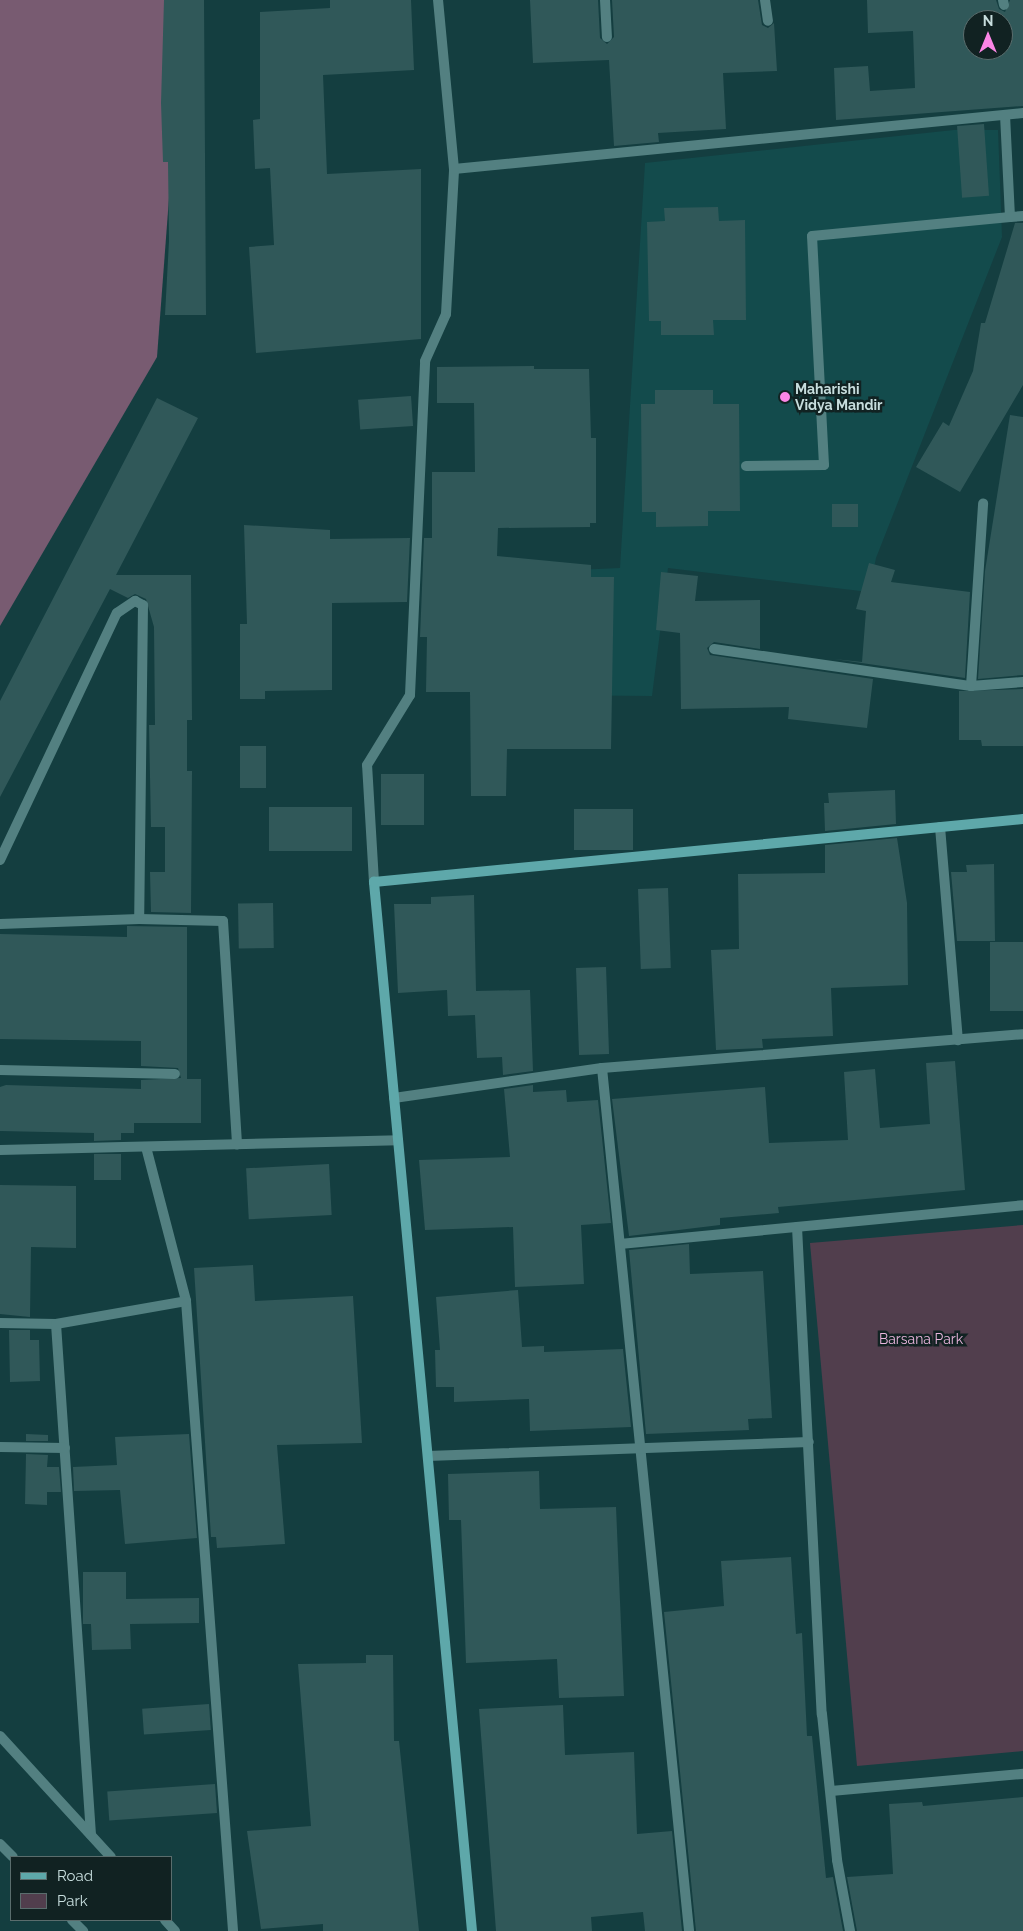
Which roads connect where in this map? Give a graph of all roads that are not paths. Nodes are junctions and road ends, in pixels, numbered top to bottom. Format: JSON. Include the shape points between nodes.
{"nodes":[{"id":1,"x":438,"y":0,"type":"edge"},
{"id":2,"x":605,"y":0,"type":"edge"},
{"id":3,"x":766,"y":0,"type":"edge"},
{"id":4,"x":768,"y":21,"type":"dead end"},
{"id":5,"x":607,"y":37,"type":"dead end"},
{"id":6,"x":1023,"y":113,"type":"edge"},
{"id":7,"x":1005,"y":116,"type":"junction"},
{"id":8,"x":454,"y":169,"type":"junction"},
{"id":9,"x":1023,"y":216,"type":"edge"},
{"id":10,"x":1010,"y":217,"type":"junction"},
{"id":11,"x":746,"y":466,"type":"dead end"},
{"id":12,"x":983,"y":503,"type":"dead end"},
{"id":13,"x":714,"y":649,"type":"dead end"},
{"id":14,"x":1023,"y":682,"type":"edge"},
{"id":15,"x":971,"y":686,"type":"junction"},
{"id":16,"x":1023,"y":819,"type":"edge"},
{"id":17,"x":940,"y":828,"type":"junction"},
{"id":18,"x":0,"y":860,"type":"edge"},
{"id":19,"x":374,"y":882,"type":"junction"},
{"id":20,"x":139,"y":919,"type":"junction"},
{"id":21,"x":0,"y":924,"type":"edge"},
{"id":22,"x":1023,"y":1034,"type":"edge"},
{"id":23,"x":958,"y":1040,"type":"junction"},
{"id":24,"x":602,"y":1068,"type":"junction"},
{"id":25,"x":0,"y":1070,"type":"edge"},
{"id":26,"x":175,"y":1074,"type":"dead end"},
{"id":27,"x":394,"y":1098,"type":"junction"},
{"id":28,"x":398,"y":1140,"type":"junction"},
{"id":29,"x":237,"y":1145,"type":"junction"},
{"id":30,"x":146,"y":1147,"type":"junction"},
{"id":31,"x":0,"y":1150,"type":"edge"},
{"id":32,"x":1023,"y":1204,"type":"edge"},
{"id":33,"x":797,"y":1227,"type":"junction"},
{"id":34,"x":620,"y":1244,"type":"junction"},
{"id":35,"x":186,"y":1301,"type":"junction"},
{"id":36,"x":0,"y":1323,"type":"edge"},
{"id":37,"x":56,"y":1324,"type":"junction"},
{"id":38,"x":809,"y":1442,"type":"junction"},
{"id":39,"x":0,"y":1447,"type":"edge"},
{"id":40,"x":65,"y":1448,"type":"junction"},
{"id":41,"x":641,"y":1448,"type":"junction"},
{"id":42,"x":428,"y":1456,"type":"junction"},
{"id":43,"x":0,"y":1736,"type":"edge"},
{"id":44,"x":1023,"y":1774,"type":"edge"},
{"id":45,"x":831,"y":1791,"type":"junction"},
{"id":46,"x":92,"y":1835,"type":"junction"},
{"id":47,"x":0,"y":1844,"type":"edge"},
{"id":48,"x":12,"y":1856,"type":"edge"},
{"id":49,"x":110,"y":1856,"type":"edge"},
{"id":50,"x":73,"y":1921,"type":"edge"},
{"id":51,"x":166,"y":1921,"type":"edge"},
{"id":52,"x":83,"y":1931,"type":"edge"},
{"id":53,"x":175,"y":1931,"type":"edge"},
{"id":54,"x":233,"y":1931,"type":"edge"},
{"id":55,"x":472,"y":1931,"type":"edge"},
{"id":56,"x":689,"y":1931,"type":"edge"},
{"id":57,"x":850,"y":1931,"type":"edge"}],
"edges":[{"from":1,"to":8,"type":"street"},
{"from":2,"to":5,"type":"street"},
{"from":3,"to":4,"type":"street"},
{"from":6,"to":7,"type":"street"},
{"from":7,"to":8,"type":"street"},
{"from":7,"to":10,"type":"street"},
{"from":8,"to":19,"type":"street","via":[[446,314],[425,361],[410,694],[367,765]]},
{"from":9,"to":10,"type":"street"},
{"from":10,"to":11,"type":"street","via":[[812,236],[824,465]]},
{"from":12,"to":15,"type":"street"},
{"from":13,"to":15,"type":"street"},
{"from":14,"to":15,"type":"street"},
{"from":16,"to":17,"type":"street"},
{"from":17,"to":19,"type":"street"},
{"from":17,"to":23,"type":"street"},
{"from":18,"to":20,"type":"street","via":[[118,612],[134,601],[143,605]]},
{"from":19,"to":27,"type":"street"},
{"from":20,"to":21,"type":"street"},
{"from":20,"to":29,"type":"street","via":[[223,921]]},
{"from":22,"to":23,"type":"street"},
{"from":23,"to":24,"type":"street"},
{"from":24,"to":27,"type":"street"},
{"from":24,"to":34,"type":"street"},
{"from":25,"to":26,"type":"street"},
{"from":27,"to":28,"type":"street"},
{"from":28,"to":29,"type":"street"},
{"from":28,"to":42,"type":"street"},
{"from":29,"to":30,"type":"street"},
{"from":30,"to":31,"type":"street"},
{"from":30,"to":35,"type":"street"},
{"from":32,"to":33,"type":"street"},
{"from":33,"to":34,"type":"street"},
{"from":33,"to":38,"type":"street"},
{"from":34,"to":41,"type":"street"},
{"from":35,"to":37,"type":"street"},
{"from":35,"to":54,"type":"street"},
{"from":36,"to":37,"type":"street"},
{"from":37,"to":40,"type":"street"},
{"from":38,"to":41,"type":"street"},
{"from":38,"to":45,"type":"street","via":[[822,1714]]},
{"from":39,"to":40,"type":"street"},
{"from":40,"to":46,"type":"street"},
{"from":41,"to":42,"type":"street"},
{"from":41,"to":56,"type":"street"},
{"from":42,"to":55,"type":"street"},
{"from":43,"to":46,"type":"street"},
{"from":44,"to":45,"type":"street"},
{"from":45,"to":57,"type":"street"},
{"from":46,"to":49,"type":"street"},
{"from":47,"to":48,"type":"street"},
{"from":50,"to":52,"type":"street"},
{"from":51,"to":53,"type":"street"}]}
